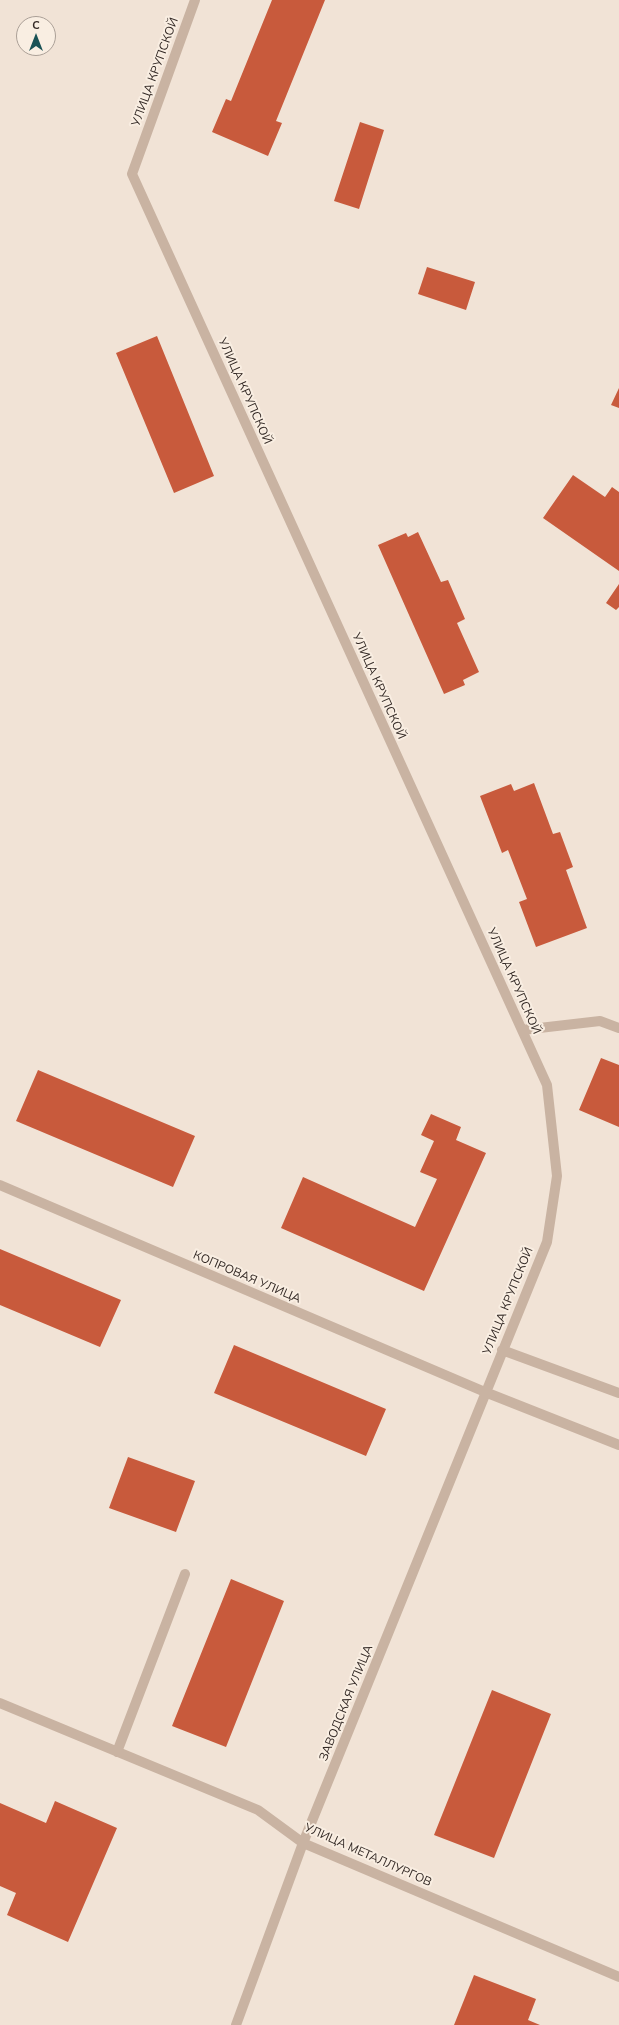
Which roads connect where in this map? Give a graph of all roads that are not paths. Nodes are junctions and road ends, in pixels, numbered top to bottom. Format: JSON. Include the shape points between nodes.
{"nodes":[{"id":1,"x":195,"y":0,"type":"edge"},
{"id":2,"x":619,"y":1028,"type":"edge"},
{"id":3,"x":522,"y":1030,"type":"junction"},
{"id":4,"x":0,"y":1185,"type":"edge"},
{"id":5,"x":502,"y":1350,"type":"junction"},
{"id":6,"x":485,"y":1392,"type":"junction"},
{"id":7,"x":619,"y":1393,"type":"edge"},
{"id":8,"x":586,"y":1432,"type":"junction"},
{"id":9,"x":619,"y":1436,"type":"edge"},
{"id":10,"x":619,"y":1445,"type":"edge"},
{"id":11,"x":185,"y":1574,"type":"dead end"},
{"id":12,"x":0,"y":1703,"type":"edge"},
{"id":13,"x":117,"y":1752,"type":"junction"},
{"id":14,"x":304,"y":1843,"type":"junction"},
{"id":15,"x":619,"y":1977,"type":"edge"},
{"id":16,"x":236,"y":2025,"type":"edge"}],
"edges":[{"from":1,"to":3,"type":"street","name":"УЛИЦА КРУПСКОЙ","via":[[132,174]]},
{"from":2,"to":3,"type":"street","via":[[600,1021]]},
{"from":3,"to":5,"type":"street","name":"УЛИЦА КРУПСКОЙ","via":[[546,1085],[557,1176],[546,1242]]},
{"from":4,"to":6,"type":"street","name":"КОПРОВАЯ УЛИЦА"},
{"from":5,"to":6,"type":"street","name":"УЛИЦА КРУПСКОЙ"},
{"from":5,"to":7,"type":"street"},
{"from":6,"to":8,"type":"street","name":"КОПРОВАЯ УЛИЦА"},
{"from":6,"to":14,"type":"street","name":"ЗАВОДСКАЯ УЛИЦА"},
{"from":8,"to":9,"type":"street"},
{"from":8,"to":10,"type":"street"},
{"from":11,"to":13,"type":"street"},
{"from":12,"to":13,"type":"street","name":"УЛИЦА МЕТАЛЛУРГОВ"},
{"from":13,"to":14,"type":"street","name":"УЛИЦА МЕТАЛЛУРГОВ","via":[[258,1810]]},
{"from":14,"to":15,"type":"street","name":"УЛИЦА МЕТАЛЛУРГОВ"},
{"from":14,"to":16,"type":"street","name":"ЗАВОДСКАЯ УЛИЦА"}]}
